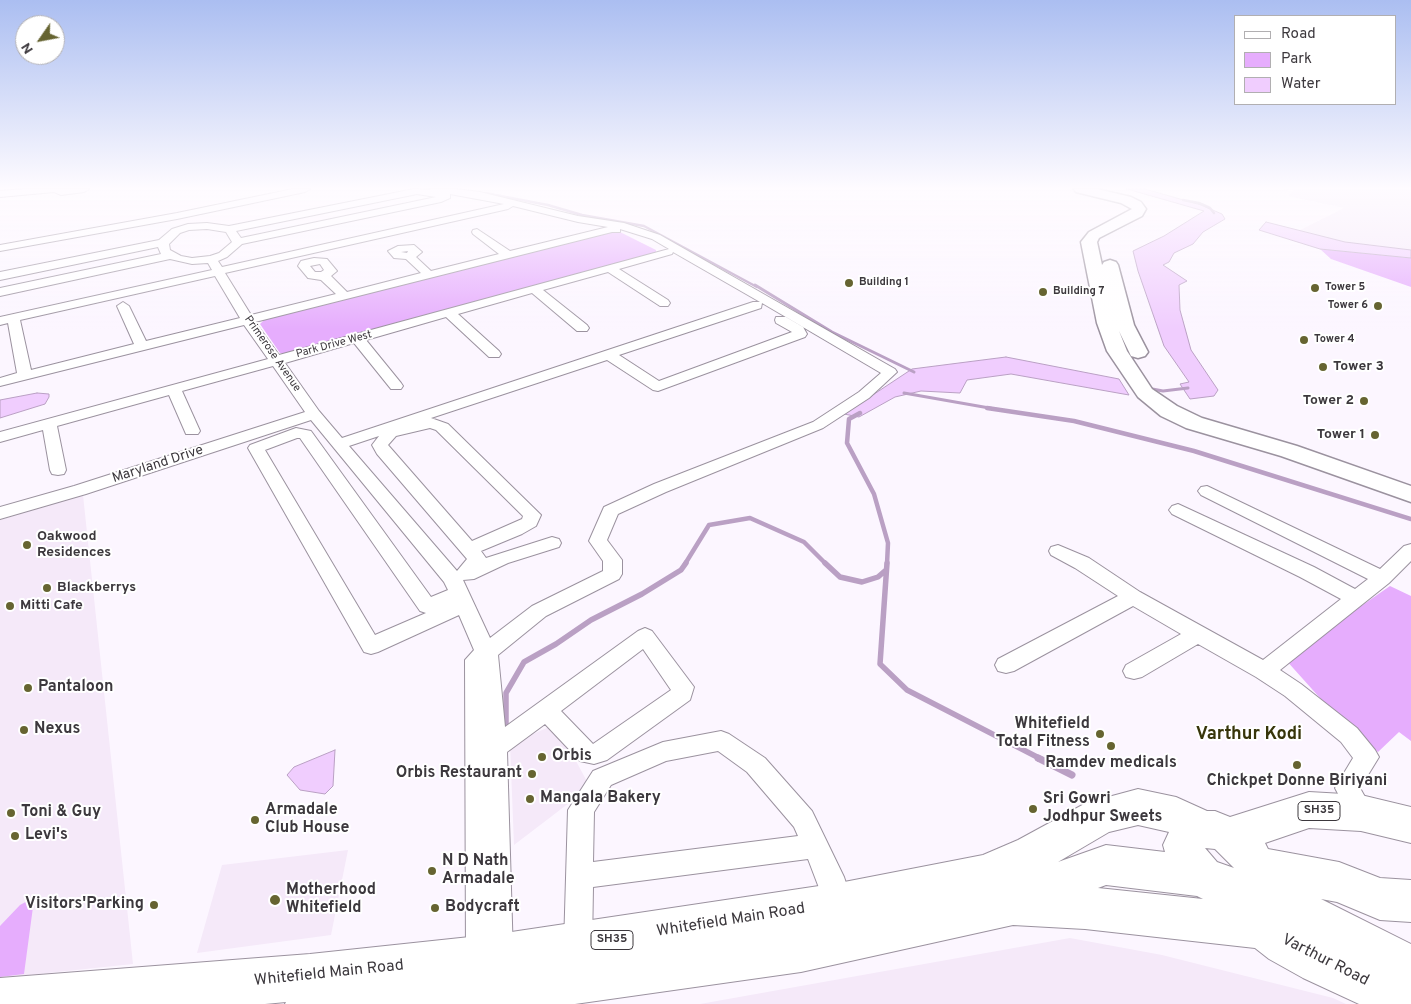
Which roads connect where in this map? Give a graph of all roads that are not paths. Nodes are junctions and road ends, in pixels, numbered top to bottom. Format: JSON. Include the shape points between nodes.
{"nodes":[{"id":1,"x":67,"y":236,"type":"edge"},
{"id":2,"x":104,"y":236,"type":"edge"},
{"id":3,"x":171,"y":236,"type":"edge"},
{"id":4,"x":234,"y":236,"type":"edge"},
{"id":5,"x":267,"y":236,"type":"edge"},
{"id":6,"x":377,"y":236,"type":"edge"},
{"id":7,"x":482,"y":236,"type":"edge"},
{"id":8,"x":585,"y":236,"type":"edge"},
{"id":9,"x":632,"y":236,"type":"edge"},
{"id":10,"x":650,"y":236,"type":"edge"},
{"id":11,"x":1093,"y":236,"type":"edge"},
{"id":12,"x":1115,"y":236,"type":"edge"},
{"id":13,"x":580,"y":237,"type":"joint"},
{"id":14,"x":238,"y":242,"type":"junction"},
{"id":15,"x":163,"y":243,"type":"junction"},
{"id":16,"x":0,"y":248,"type":"edge"},
{"id":17,"x":0,"y":252,"type":"edge"},
{"id":18,"x":668,"y":252,"type":"junction"},
{"id":19,"x":508,"y":255,"type":"junction"},
{"id":20,"x":170,"y":256,"type":"junction"},
{"id":21,"x":409,"y":256,"type":"dead end"},
{"id":22,"x":211,"y":259,"type":"junction"},
{"id":23,"x":610,"y":268,"type":"junction"},
{"id":24,"x":218,"y":272,"type":"junction"},
{"id":25,"x":429,"y":275,"type":"junction"},
{"id":26,"x":0,"y":276,"type":"edge"},
{"id":27,"x":324,"y":276,"type":"dead end"},
{"id":28,"x":534,"y":290,"type":"junction"},
{"id":29,"x":0,"y":292,"type":"edge"},
{"id":30,"x":344,"y":296,"type":"junction"},
{"id":31,"x":664,"y":303,"type":"dead end"},
{"id":32,"x":757,"y":305,"type":"junction"},
{"id":33,"x":123,"y":306,"type":"dead end"},
{"id":34,"x":449,"y":313,"type":"junction"},
{"id":35,"x":6,"y":320,"type":"edge"},
{"id":36,"x":248,"y":321,"type":"junction"},
{"id":37,"x":582,"y":328,"type":"dead end"},
{"id":38,"x":357,"y":338,"type":"junction"},
{"id":39,"x":142,"y":347,"type":"junction"},
{"id":40,"x":1117,"y":349,"type":"junction"},
{"id":41,"x":1137,"y":350,"type":"junction"},
{"id":42,"x":494,"y":354,"type":"dead end"},
{"id":43,"x":609,"y":355,"type":"junction"},
{"id":44,"x":276,"y":360,"type":"junction"},
{"id":45,"x":25,"y":376,"type":"junction"},
{"id":46,"x":0,"y":382,"type":"edge"},
{"id":47,"x":1146,"y":384,"type":"junction"},
{"id":48,"x":396,"y":386,"type":"dead end"},
{"id":49,"x":174,"y":389,"type":"junction"},
{"id":50,"x":314,"y":414,"type":"junction"},
{"id":51,"x":49,"y":423,"type":"junction"},
{"id":52,"x":192,"y":431,"type":"dead end"},
{"id":53,"x":0,"y":437,"type":"edge"},
{"id":54,"x":339,"y":444,"type":"junction"},
{"id":55,"x":58,"y":470,"type":"dead end"},
{"id":56,"x":1411,"y":481,"type":"edge"},
{"id":57,"x":1207,"y":491,"type":"dead end"},
{"id":58,"x":1411,"y":494,"type":"edge"},
{"id":59,"x":1178,"y":510,"type":"dead end"},
{"id":60,"x":0,"y":513,"type":"edge"},
{"id":61,"x":552,"y":543,"type":"dead end"},
{"id":62,"x":469,"y":549,"type":"junction"},
{"id":63,"x":1058,"y":550,"type":"dead end"},
{"id":64,"x":1409,"y":556,"type":"edge"},
{"id":65,"x":1382,"y":578,"type":"junction"},
{"id":66,"x":461,"y":587,"type":"junction"},
{"id":67,"x":1133,"y":597,"type":"junction"},
{"id":68,"x":1355,"y":598,"type":"junction"},
{"id":69,"x":431,"y":612,"type":"junction"},
{"id":70,"x":1198,"y":634,"type":"junction"},
{"id":71,"x":486,"y":652,"type":"junction"},
{"id":72,"x":1006,"y":665,"type":"dead end"},
{"id":73,"x":1264,"y":670,"type":"junction"},
{"id":74,"x":1134,"y":671,"type":"dead end"},
{"id":75,"x":546,"y":710,"type":"junction"},
{"id":76,"x":495,"y":748,"type":"junction"},
{"id":77,"x":1361,"y":813,"type":"junction"},
{"id":78,"x":1411,"y":825,"type":"edge"},
{"id":79,"x":1215,"y":832,"type":"junction"},
{"id":80,"x":815,"y":846,"type":"junction"},
{"id":81,"x":580,"y":876,"type":"junction"},
{"id":82,"x":1232,"y":879,"type":"junction"},
{"id":83,"x":1411,"y":901,"type":"edge"},
{"id":84,"x":839,"y":904,"type":"junction"},
{"id":85,"x":1013,"y":904,"type":"junction"},
{"id":86,"x":1264,"y":927,"type":"junction"},
{"id":87,"x":578,"y":946,"type":"junction"},
{"id":88,"x":1411,"y":968,"type":"edge"},
{"id":89,"x":484,"y":978,"type":"edge"},
{"id":90,"x":0,"y":1002,"type":"edge"},
{"id":91,"x":1411,"y":1003,"type":"edge"},
{"id":92,"x":309,"y":1004,"type":"edge"}],
"edges":[{"from":1,"to":16,"type":"street"},
{"from":2,"to":17,"type":"street"},
{"from":3,"to":15,"type":"street"},
{"from":4,"to":14,"type":"street"},
{"from":5,"to":14,"type":"street"},
{"from":6,"to":24,"type":"street"},
{"from":7,"to":19,"type":"street"},
{"from":8,"to":13,"type":"street"},
{"from":9,"to":18,"type":"street"},
{"from":10,"to":71,"type":"street","via":[[890,372],[864,395],[818,425],[660,488],[610,512],[598,541],[613,560],[612,574],[539,611]]},
{"from":11,"to":40,"type":"street","via":[[1089,242],[1106,323]]},
{"from":12,"to":41,"type":"street","via":[[1105,244],[1125,325]]},
{"from":13,"to":19,"type":"street"},
{"from":14,"to":22,"type":"street","via":[[223,255]]},
{"from":15,"to":20,"type":"street"},
{"from":15,"to":26,"type":"street"},
{"from":18,"to":23,"type":"street","name":"Park Drive West"},
{"from":18,"to":32,"type":"street"},
{"from":19,"to":25,"type":"street"},
{"from":20,"to":22,"type":"street","via":[[192,261]]},
{"from":20,"to":29,"type":"street"},
{"from":21,"to":25,"type":"street"},
{"from":22,"to":24,"type":"street","name":"Primerose Avenue"},
{"from":23,"to":28,"type":"street","name":"Park Drive West"},
{"from":23,"to":31,"type":"street"},
{"from":24,"to":35,"type":"street"},
{"from":24,"to":36,"type":"street","name":"Primerose Avenue"},
{"from":25,"to":30,"type":"street"},
{"from":27,"to":30,"type":"street"},
{"from":28,"to":34,"type":"street","name":"Park Drive West"},
{"from":28,"to":37,"type":"street"},
{"from":30,"to":36,"type":"street"},
{"from":32,"to":43,"type":"street"},
{"from":32,"to":43,"type":"street","via":[[800,334],[658,387]]},
{"from":33,"to":39,"type":"street"},
{"from":34,"to":38,"type":"street","name":"Park Drive West"},
{"from":34,"to":42,"type":"street"},
{"from":35,"to":45,"type":"street"},
{"from":36,"to":39,"type":"street"},
{"from":36,"to":44,"type":"street","name":"Primerose Avenue"},
{"from":38,"to":44,"type":"street","name":"Park Drive West"},
{"from":38,"to":48,"type":"street"},
{"from":39,"to":45,"type":"street"},
{"from":40,"to":41,"type":"street"},
{"from":40,"to":47,"type":"street"},
{"from":41,"to":47,"type":"street"},
{"from":43,"to":54,"type":"street"},
{"from":44,"to":49,"type":"street","name":"Park Drive West"},
{"from":44,"to":50,"type":"street","name":"Primerose Avenue"},
{"from":45,"to":46,"type":"street"},
{"from":47,"to":56,"type":"street","via":[[1214,419],[1294,440]]},
{"from":47,"to":58,"type":"street","via":[[1170,412],[1200,425],[1297,454]]},
{"from":49,"to":51,"type":"street","name":"Park Drive West"},
{"from":49,"to":52,"type":"street"},
{"from":50,"to":54,"type":"street","name":"Primerose Avenue"},
{"from":50,"to":60,"type":"street","name":"Maryland Drive"},
{"from":51,"to":53,"type":"street","name":"Park Drive West"},
{"from":51,"to":55,"type":"street"},
{"from":54,"to":66,"type":"street","name":"Primerose Avenue"},
{"from":57,"to":65,"type":"street"},
{"from":59,"to":68,"type":"street"},
{"from":61,"to":66,"type":"street","via":[[500,559]]},
{"from":62,"to":62,"type":"street","via":[[383,451],[380,445],[390,433],[420,424],[431,423],[442,428],[532,515],[530,522],[516,530]]},
{"from":62,"to":66,"type":"street","via":[[477,559]]},
{"from":63,"to":67,"type":"street"},
{"from":64,"to":65,"type":"street"},
{"from":65,"to":68,"type":"street"},
{"from":66,"to":69,"type":"street"},
{"from":66,"to":71,"type":"street","name":"Primerose Avenue"},
{"from":67,"to":70,"type":"street"},
{"from":67,"to":72,"type":"street"},
{"from":68,"to":73,"type":"street"},
{"from":69,"to":69,"type":"street","via":[[371,646],[256,448],[296,433],[305,434]]},
{"from":70,"to":73,"type":"street"},
{"from":70,"to":74,"type":"street"},
{"from":71,"to":76,"type":"street","name":"Primerose Avenue"},
{"from":71,"to":89,"type":"street","via":[[476,660]]},
{"from":73,"to":77,"type":"street","via":[[1350,735],[1367,757],[1347,788]]},
{"from":75,"to":75,"type":"street","via":[[645,636],[683,687],[682,694],[594,754],[588,754]]},
{"from":75,"to":76,"type":"street"},
{"from":76,"to":89,"type":"street","name":"Primerose Avenue"},
{"from":77,"to":78,"type":"main road","number":"SH35"},
{"from":77,"to":79,"type":"main road","number":"SH35","via":[[1309,810]]},
{"from":79,"to":82,"type":"main road","name":"Whitefield Main Road","number":"SH35","via":[[1250,856]]},
{"from":79,"to":82,"type":"main road","number":"SH35","via":[[1193,832],[1184,845],[1186,856],[1192,866]]},
{"from":79,"to":84,"type":"main road","name":"Whitefield Main Road","number":"SH35","via":[[1176,815],[1138,807],[1100,816],[1033,854],[985,875]]},
{"from":80,"to":81,"type":"street"},
{"from":80,"to":81,"type":"street","via":[[803,819],[756,765],[721,741],[663,752],[602,778],[581,810]]},
{"from":80,"to":84,"type":"street"},
{"from":81,"to":87,"type":"street"},
{"from":82,"to":83,"type":"main road","number":"SH35","via":[[1339,882],[1380,899]]},
{"from":82,"to":85,"type":"main road","name":"Whitefield Main Road","number":"SH35","via":[[1106,865],[1025,894]]},
{"from":82,"to":86,"type":"main road","name":"Varthur Road"},
{"from":82,"to":88,"type":"main road"},
{"from":84,"to":87,"type":"main road","name":"Whitefield Main Road","number":"SH35"},
{"from":85,"to":86,"type":"main road","via":[[1085,908]]},
{"from":85,"to":89,"type":"main road","name":"Whitefield Main Road","number":"SH35","via":[[801,949]]},
{"from":86,"to":91,"type":"main road","name":"Varthur Road","via":[[1319,962]]},
{"from":87,"to":89,"type":"main road","name":"Whitefield Main Road","number":"SH35"},
{"from":89,"to":90,"type":"main road","name":"Whitefield Main Road","number":"SH35","via":[[310,977]]},
{"from":89,"to":92,"type":"main road","name":"Whitefield Main Road","number":"SH35"}]}
